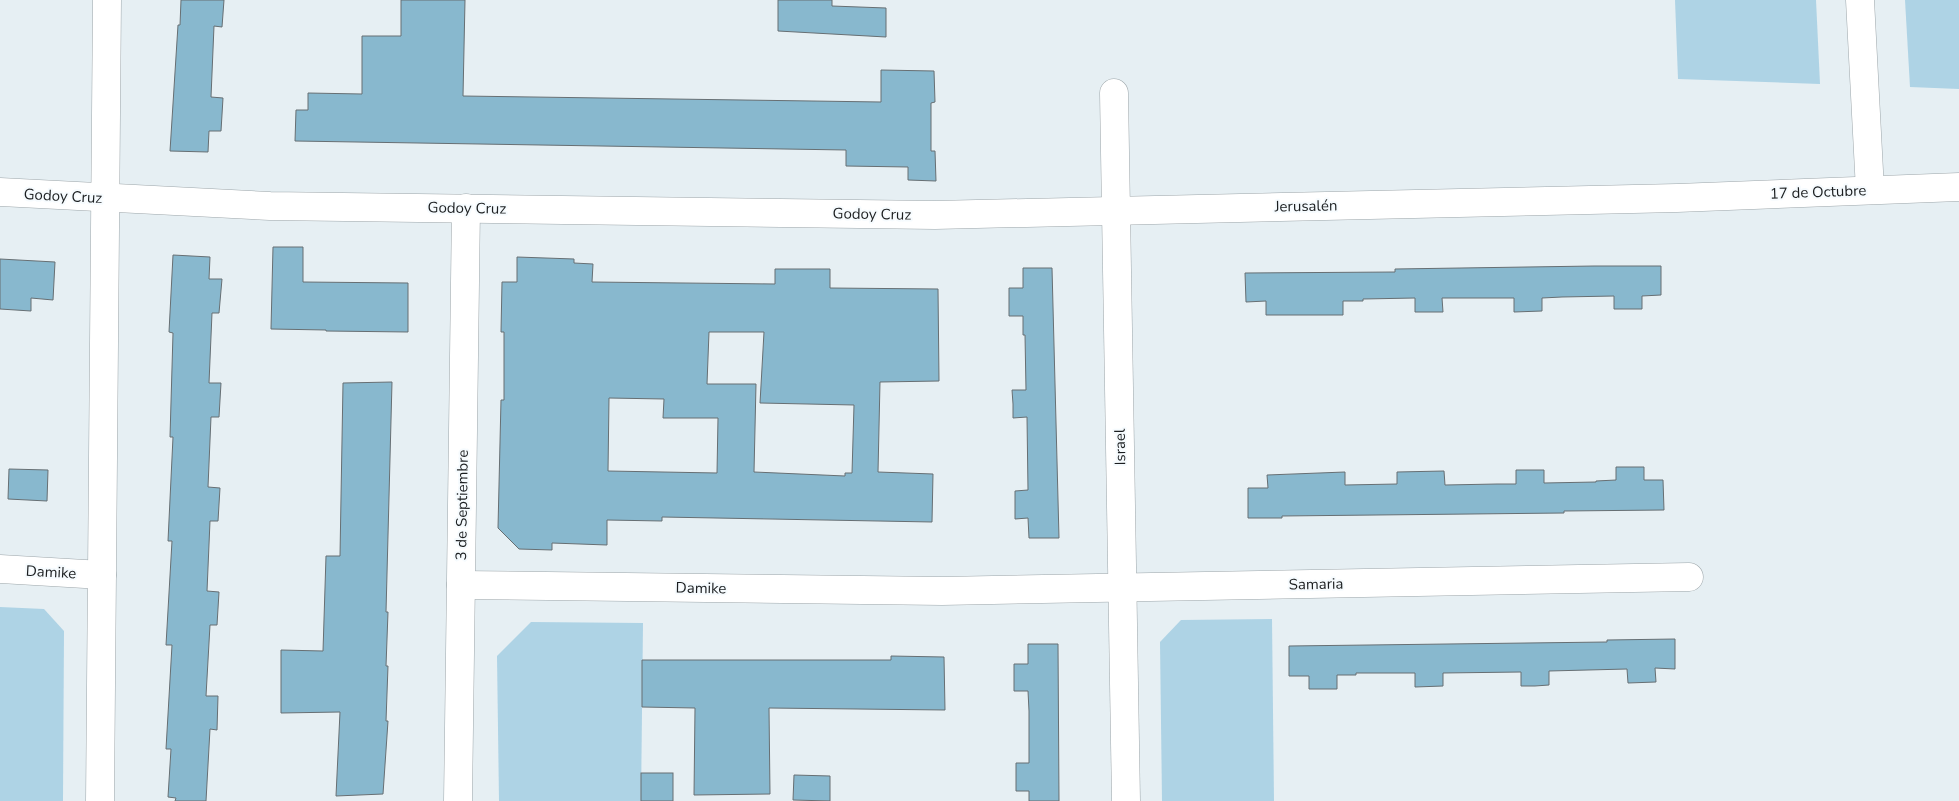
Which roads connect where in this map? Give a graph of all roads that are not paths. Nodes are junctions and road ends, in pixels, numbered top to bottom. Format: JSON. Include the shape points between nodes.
{"nodes":[{"id":1,"x":107,"y":0,"type":"edge"},
{"id":2,"x":1860,"y":0,"type":"edge"},
{"id":3,"x":1114,"y":93,"type":"dead end"},
{"id":4,"x":1959,"y":187,"type":"edge"},
{"id":5,"x":1870,"y":190,"type":"junction"},
{"id":6,"x":0,"y":192,"type":"edge"},
{"id":7,"x":106,"y":198,"type":"junction"},
{"id":8,"x":1677,"y":198,"type":"joint"},
{"id":9,"x":466,"y":208,"type":"junction"},
{"id":10,"x":1116,"y":210,"type":"junction"},
{"id":11,"x":935,"y":214,"type":"joint"},
{"id":12,"x":0,"y":569,"type":"edge"},
{"id":13,"x":102,"y":575,"type":"junction"},
{"id":14,"x":1690,"y":577,"type":"dead end"},
{"id":15,"x":460,"y":585,"type":"junction"},
{"id":16,"x":1122,"y":588,"type":"junction"},
{"id":17,"x":942,"y":591,"type":"joint"},
{"id":18,"x":100,"y":801,"type":"edge"},
{"id":19,"x":458,"y":801,"type":"edge"},
{"id":20,"x":1126,"y":801,"type":"edge"}],
"edges":[{"from":1,"to":7,"type":"street"},
{"from":2,"to":5,"type":"street"},
{"from":3,"to":10,"type":"street","name":"Israel"},
{"from":4,"to":5,"type":"street","name":"17 de Octubre"},
{"from":5,"to":8,"type":"street","name":"17 de Octubre"},
{"from":6,"to":7,"type":"street","name":"Godoy Cruz"},
{"from":7,"to":9,"type":"street","name":"Godoy Cruz","via":[[270,206]]},
{"from":7,"to":13,"type":"street"},
{"from":8,"to":10,"type":"street","name":"Jerusalén"},
{"from":9,"to":11,"type":"street","name":"Godoy Cruz"},
{"from":9,"to":15,"type":"street","name":"3 de Septiembre"},
{"from":10,"to":11,"type":"street","name":"Jerusalén"},
{"from":10,"to":16,"type":"street","name":"Israel"},
{"from":12,"to":13,"type":"street","name":"Damike"},
{"from":13,"to":18,"type":"street"},
{"from":14,"to":16,"type":"street","name":"Samaria"},
{"from":15,"to":17,"type":"street","name":"Damike"},
{"from":15,"to":19,"type":"street","name":"3 de Septiembre"},
{"from":16,"to":17,"type":"street","name":"Samaria"},
{"from":16,"to":20,"type":"street","name":"Israel"}]}
